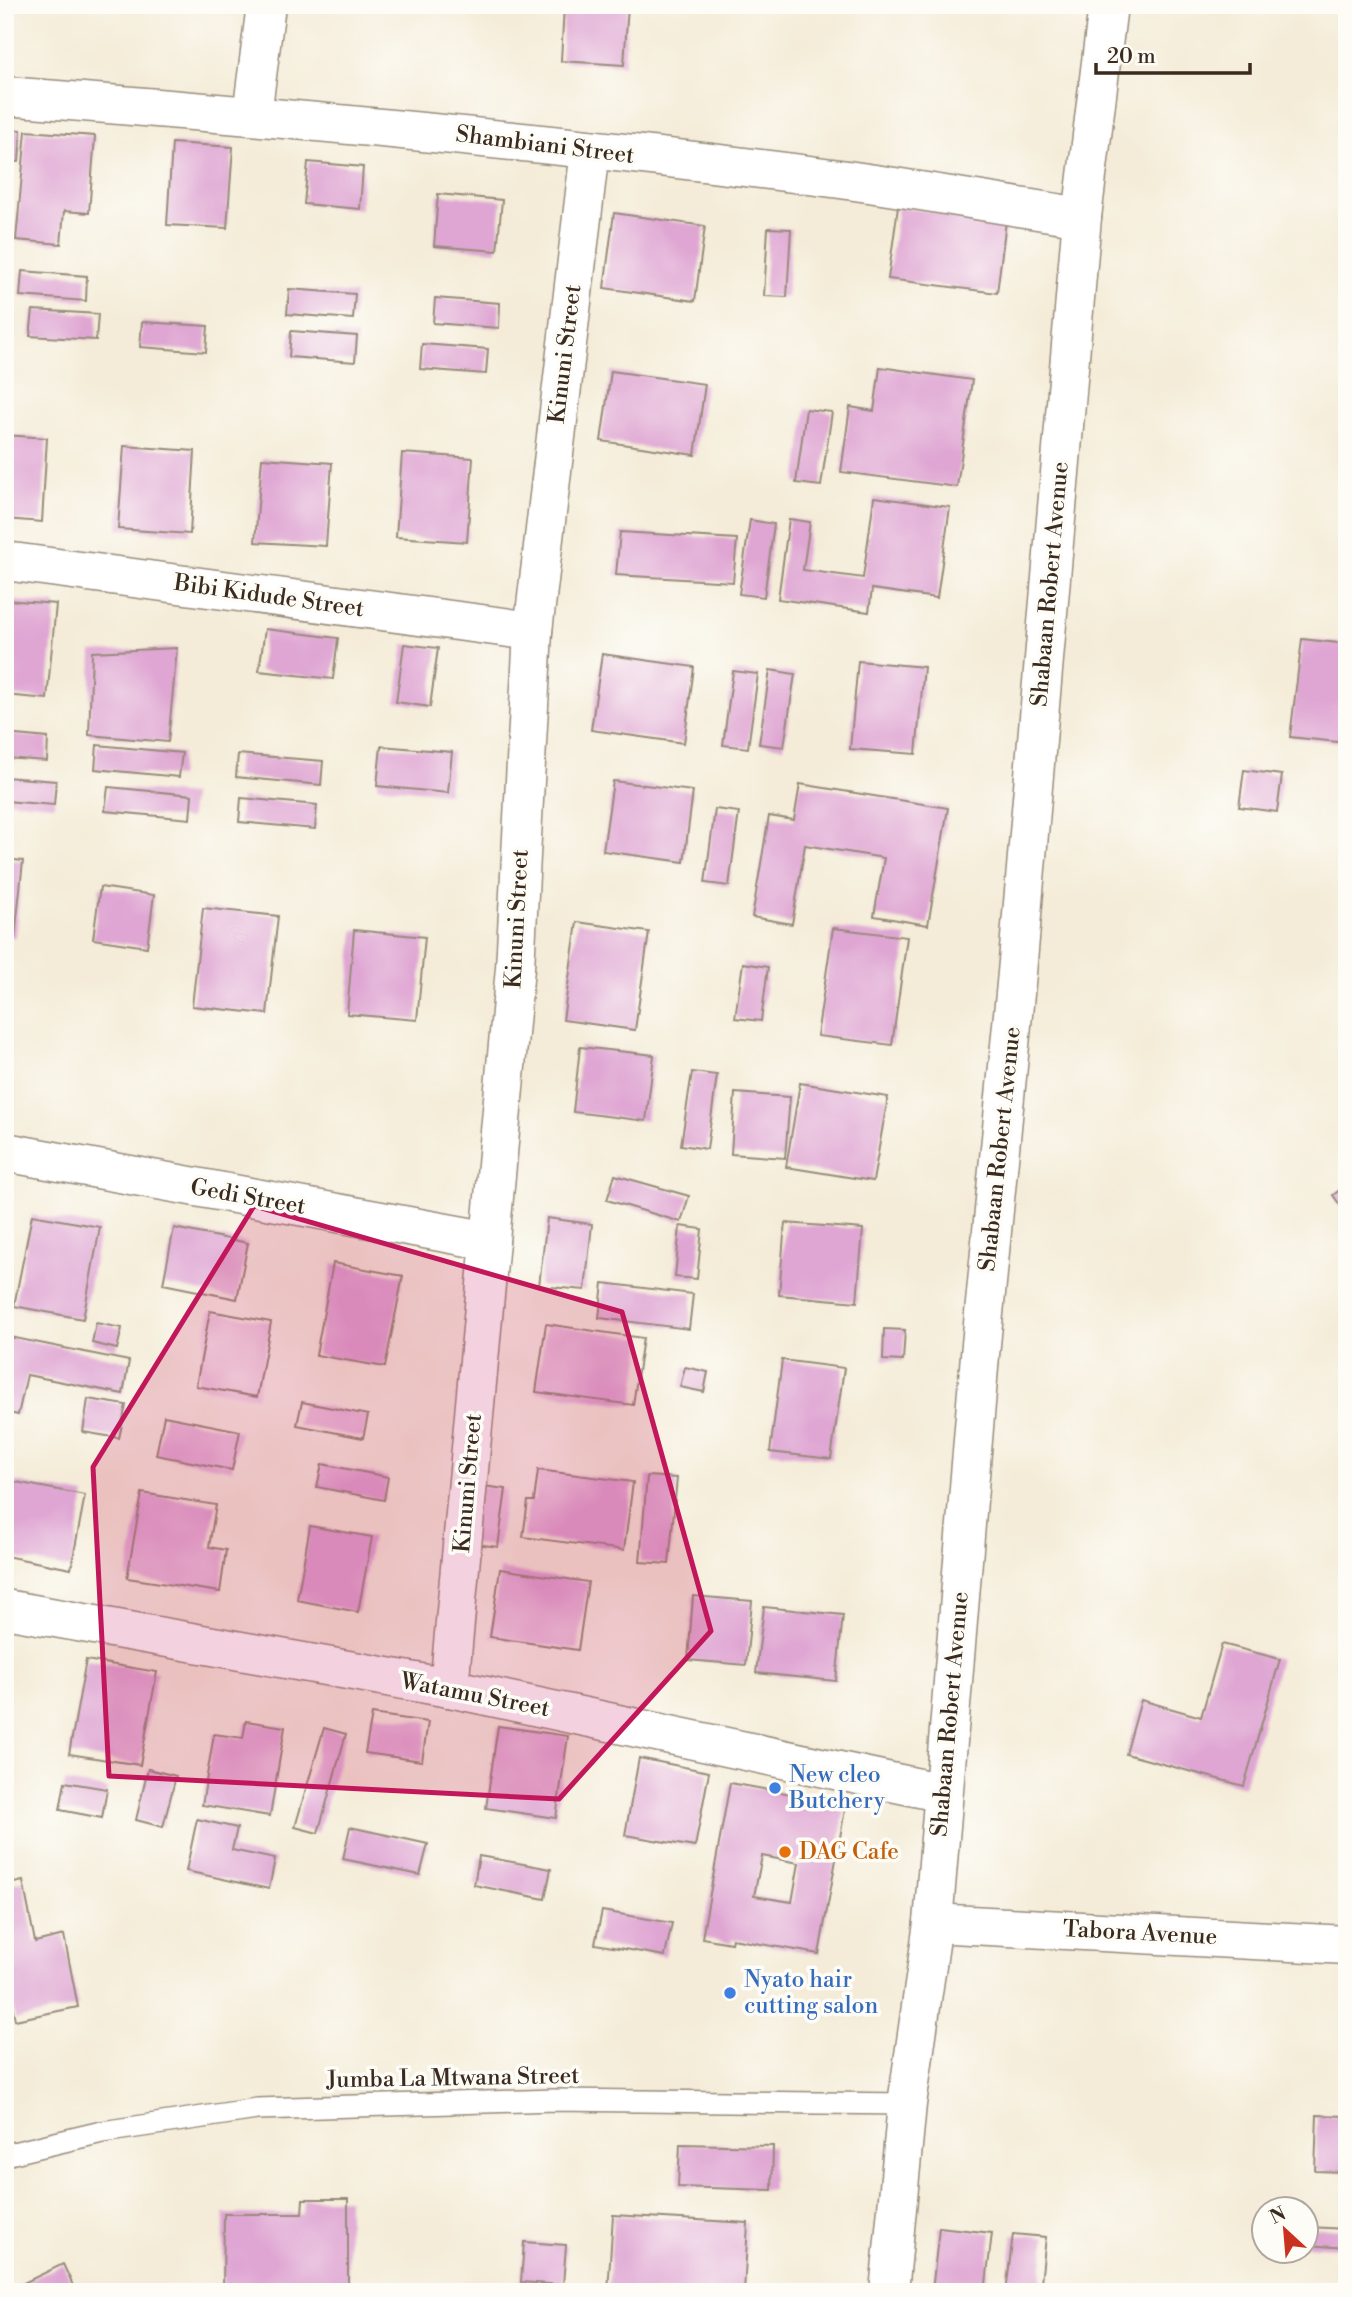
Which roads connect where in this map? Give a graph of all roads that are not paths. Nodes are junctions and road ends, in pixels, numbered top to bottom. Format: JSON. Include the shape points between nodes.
{"nodes":[{"id":1,"x":266,"y":5,"type":"edge"},
{"id":2,"x":1108,"y":5,"type":"edge"},
{"id":3,"x":5,"y":96,"type":"edge"},
{"id":4,"x":252,"y":115,"type":"junction"},
{"id":5,"x":590,"y":150,"type":"junction"},
{"id":6,"x":1082,"y":218,"type":"junction"},
{"id":7,"x":5,"y":561,"type":"edge"},
{"id":8,"x":533,"y":631,"type":"junction"},
{"id":9,"x":5,"y":1152,"type":"edge"},
{"id":10,"x":490,"y":1241,"type":"junction"},
{"id":11,"x":5,"y":1609,"type":"edge"},
{"id":12,"x":449,"y":1688,"type":"junction"},
{"id":13,"x":943,"y":1793,"type":"junction"},
{"id":14,"x":933,"y":1923,"type":"junction"},
{"id":15,"x":1347,"y":1945,"type":"edge"},
{"id":16,"x":907,"y":2104,"type":"junction"},
{"id":17,"x":5,"y":2155,"type":"edge"},
{"id":18,"x":889,"y":2292,"type":"edge"}],
"edges":[{"from":1,"to":4,"type":"street"},
{"from":2,"to":6,"type":"street","name":"Shabaan Robert Avenue"},
{"from":3,"to":4,"type":"street","name":"Shambiani Street"},
{"from":4,"to":5,"type":"street","name":"Shambiani Street"},
{"from":5,"to":6,"type":"street","name":"Shambiani Street","via":[[842,180]]},
{"from":5,"to":8,"type":"street","name":"Kinuni Street"},
{"from":6,"to":13,"type":"street","name":"Shabaan Robert Avenue"},
{"from":7,"to":8,"type":"street","name":"Bibi Kidude Street"},
{"from":8,"to":10,"type":"street","name":"Kinuni Street","via":[[515,968]]},
{"from":9,"to":10,"type":"street","name":"Gedi Street"},
{"from":10,"to":12,"type":"street","name":"Kinuni Street"},
{"from":11,"to":12,"type":"street","name":"Watamu Street"},
{"from":12,"to":13,"type":"street","name":"Watamu Street"},
{"from":13,"to":14,"type":"street","name":"Shabaan Robert Avenue"},
{"from":14,"to":15,"type":"street","name":"Tabora Avenue"},
{"from":14,"to":16,"type":"street","name":"Shabaan Robert Avenue"},
{"from":16,"to":17,"type":"lane","name":"Jumba La Mtwana Street","via":[[554,2100],[257,2109],[102,2132]]},
{"from":16,"to":18,"type":"street","name":"Shabaan Robert Avenue"}]}
